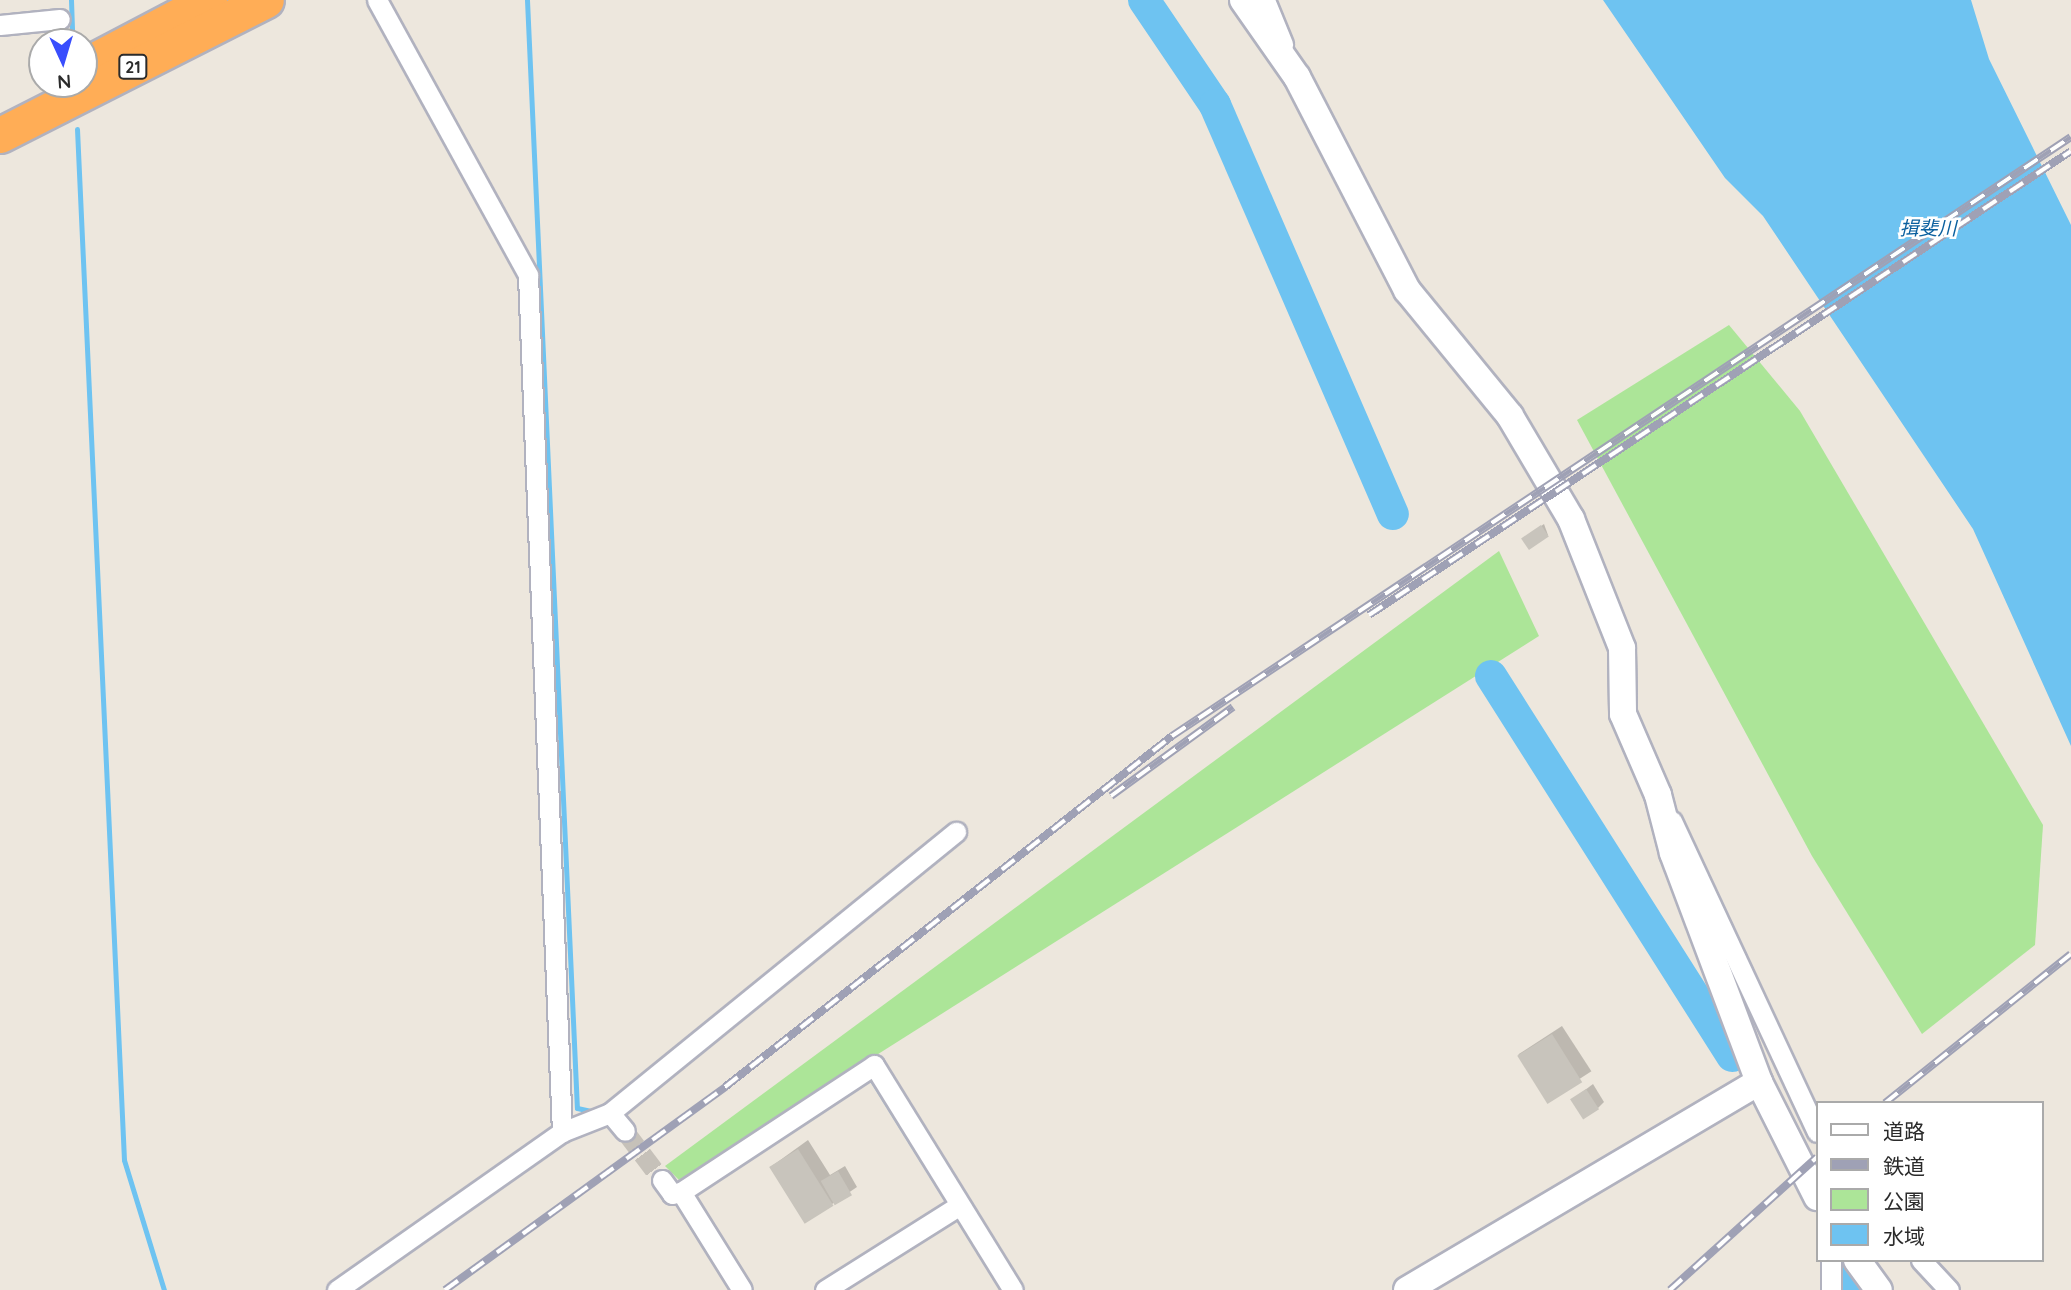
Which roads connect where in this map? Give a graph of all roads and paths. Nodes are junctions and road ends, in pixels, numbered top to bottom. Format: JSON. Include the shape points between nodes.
{"nodes":[{"id":1,"x":209,"y":0,"type":"edge"},
{"id":2,"x":266,"y":0,"type":"edge"},
{"id":3,"x":377,"y":0,"type":"edge"},
{"id":4,"x":1243,"y":0,"type":"edge"},
{"id":5,"x":1265,"y":0,"type":"edge"},
{"id":6,"x":60,"y":19,"type":"dead end"},
{"id":7,"x":0,"y":25,"type":"edge"},
{"id":8,"x":98,"y":59,"type":"edge"},
{"id":9,"x":1297,"y":77,"type":"junction"},
{"id":10,"x":28,"y":94,"type":"edge"},
{"id":11,"x":0,"y":109,"type":"edge"},
{"id":12,"x":0,"y":135,"type":"edge"},
{"id":13,"x":1658,"y":795,"type":"junction"},
{"id":14,"x":956,"y":832,"type":"dead end"},
{"id":15,"x":1759,"y":1082,"type":"junction"},
{"id":16,"x":610,"y":1113,"type":"junction"},
{"id":17,"x":1815,"y":1128,"type":"edge"},
{"id":18,"x":625,"y":1131,"type":"tunnel mouth"},
{"id":19,"x":562,"y":1132,"type":"junction"},
{"id":20,"x":662,"y":1180,"type":"tunnel mouth"},
{"id":21,"x":681,"y":1192,"type":"junction"},
{"id":22,"x":1815,"y":1193,"type":"edge"},
{"id":23,"x":957,"y":1207,"type":"junction"},
{"id":24,"x":1830,"y":1262,"type":"edge"},
{"id":25,"x":1858,"y":1262,"type":"edge"},
{"id":26,"x":1923,"y":1262,"type":"edge"},
{"id":27,"x":337,"y":1290,"type":"edge"},
{"id":28,"x":742,"y":1290,"type":"edge"},
{"id":29,"x":825,"y":1290,"type":"edge"},
{"id":30,"x":1013,"y":1290,"type":"edge"},
{"id":31,"x":1407,"y":1290,"type":"edge"},
{"id":32,"x":1831,"y":1290,"type":"edge"},
{"id":33,"x":1879,"y":1290,"type":"edge"},
{"id":34,"x":1948,"y":1290,"type":"edge"}],
"edges":[{"from":1,"to":8,"type":"highway","number":"21"},
{"from":2,"to":12,"type":"highway","number":"21"},
{"from":3,"to":19,"type":"street","via":[[527,275]]},
{"from":4,"to":9,"type":"street"},
{"from":5,"to":9,"type":"street"},
{"from":6,"to":7,"type":"street"},
{"from":9,"to":13,"type":"street","via":[[1407,290],[1510,416],[1571,519],[1622,648],[1623,714]]},
{"from":10,"to":11,"type":"highway"},
{"from":13,"to":15,"type":"street","via":[[1672,853]]},
{"from":13,"to":17,"type":"street"},
{"from":14,"to":16,"type":"street"},
{"from":15,"to":22,"type":"street"},
{"from":15,"to":31,"type":"street"},
{"from":16,"to":18,"type":"street"},
{"from":16,"to":19,"type":"street"},
{"from":19,"to":27,"type":"street"},
{"from":20,"to":21,"type":"street","via":[[672,1194]]},
{"from":21,"to":23,"type":"street","via":[[873,1065]]},
{"from":21,"to":28,"type":"street"},
{"from":23,"to":29,"type":"street"},
{"from":23,"to":30,"type":"street"},
{"from":24,"to":32,"type":"street"},
{"from":25,"to":33,"type":"street"},
{"from":26,"to":34,"type":"street"}]}
